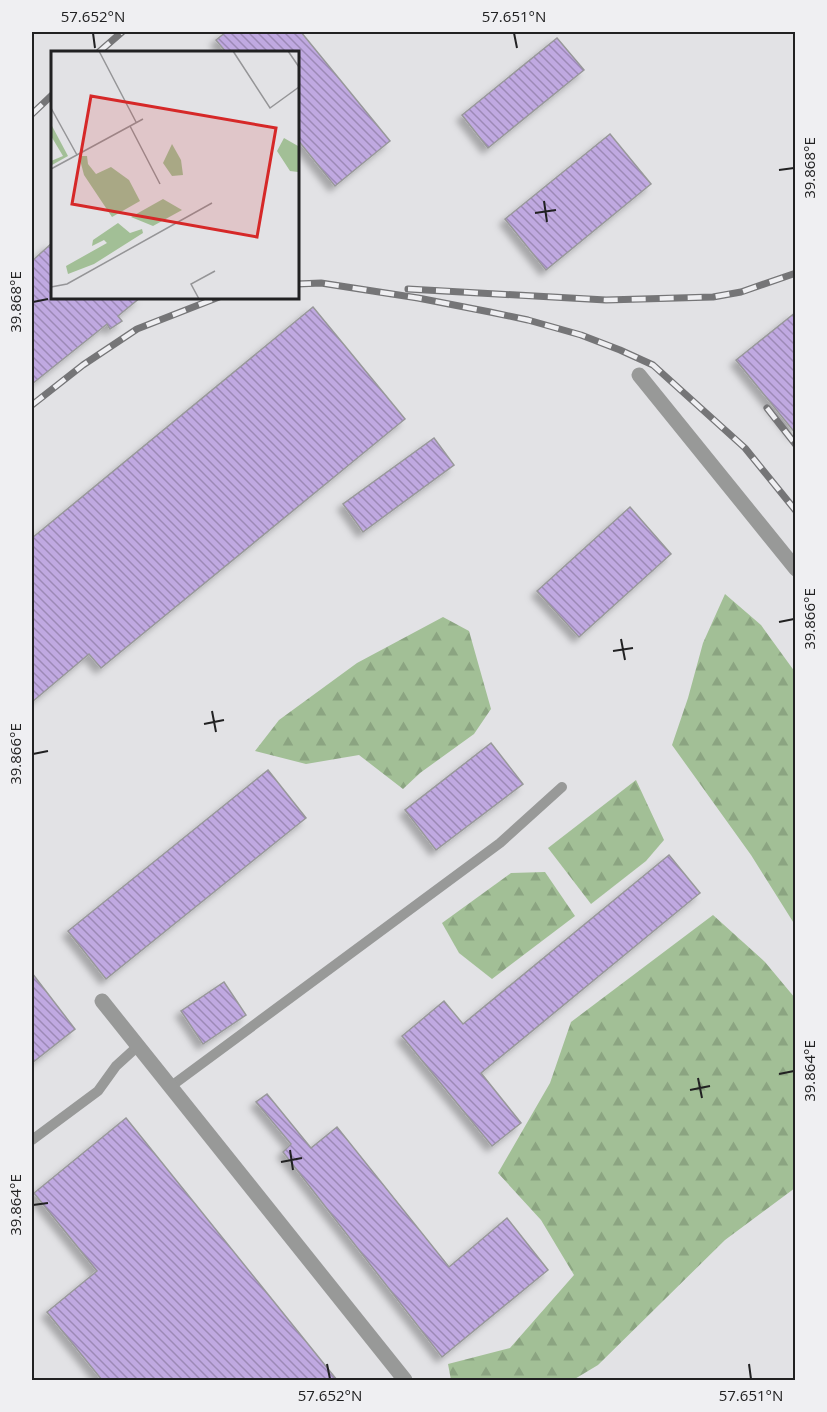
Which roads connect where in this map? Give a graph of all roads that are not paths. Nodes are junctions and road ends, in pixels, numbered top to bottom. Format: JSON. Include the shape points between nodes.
{"nodes":[{"id":1,"x":639,"y":375,"type":"dead end"},
{"id":2,"x":795,"y":569,"type":"edge"},
{"id":3,"x":562,"y":787,"type":"dead end"},
{"id":4,"x":102,"y":1001,"type":"dead end"},
{"id":5,"x":138,"y":1046,"type":"junction"},
{"id":6,"x":170,"y":1087,"type":"junction"},
{"id":7,"x":32,"y":1140,"type":"edge"},
{"id":8,"x":405,"y":1380,"type":"edge"}],
"edges":[{"from":1,"to":2,"type":"street"},
{"from":3,"to":6,"type":"lane","via":[[500,843]]},
{"from":4,"to":5,"type":"street"},
{"from":5,"to":6,"type":"street"},
{"from":5,"to":7,"type":"lane","via":[[98,1090]]},
{"from":6,"to":8,"type":"street"}]}
